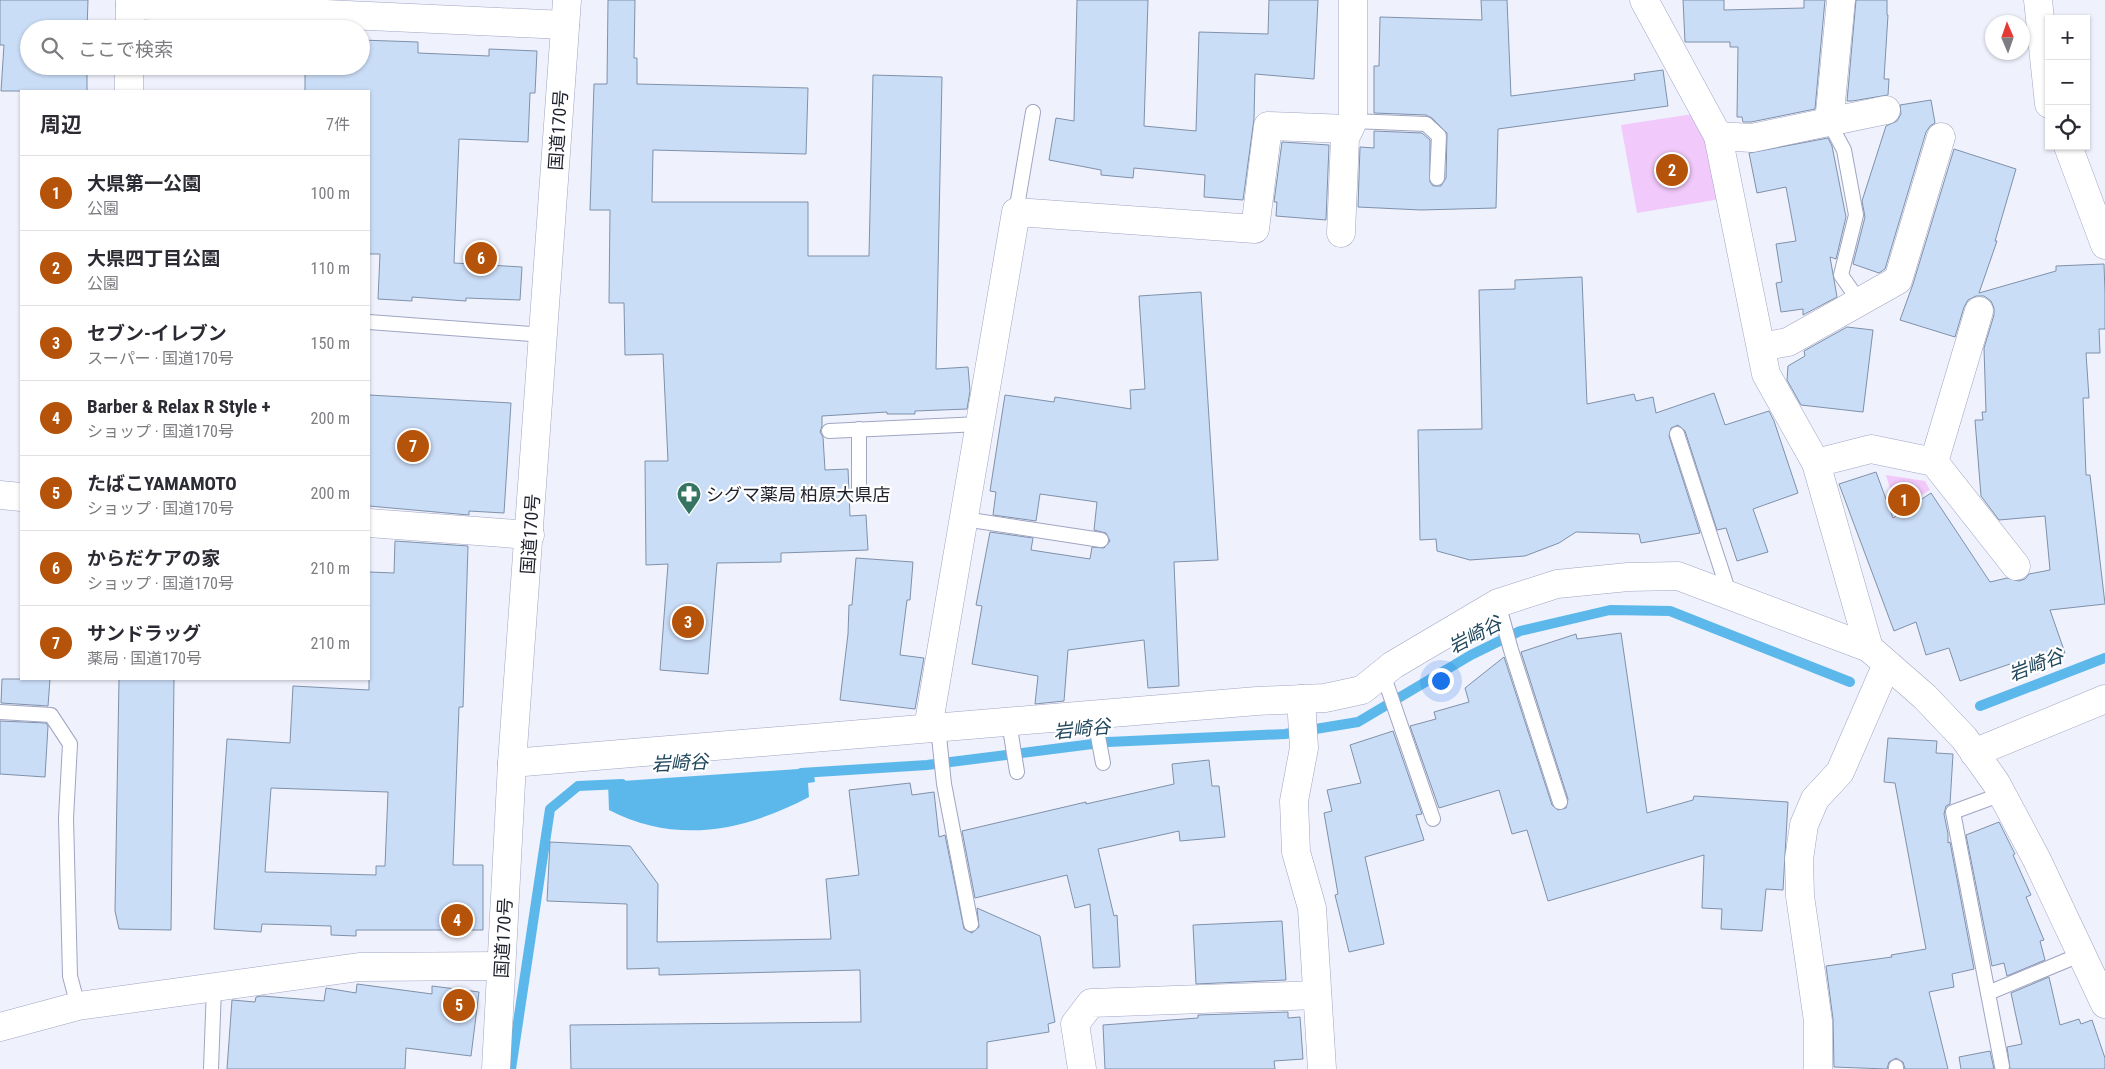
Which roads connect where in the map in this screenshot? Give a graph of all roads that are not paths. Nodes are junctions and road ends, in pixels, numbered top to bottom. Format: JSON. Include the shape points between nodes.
{"nodes":[{"id":1,"x":1353,"y":0,"type":"edge"},
{"id":2,"x":1644,"y":0,"type":"edge"},
{"id":3,"x":1841,"y":0,"type":"edge"},
{"id":4,"x":2038,"y":0,"type":"edge"},
{"id":5,"x":130,"y":11,"type":"edge"},
{"id":6,"x":566,"y":12,"type":"edge"},
{"id":7,"x":2045,"y":66,"type":"edge"},
{"id":8,"x":129,"y":75,"type":"edge"},
{"id":9,"x":129,"y":90,"type":"edge"},
{"id":10,"x":1886,"y":110,"type":"dead end"},
{"id":11,"x":1033,"y":112,"type":"dead end"},
{"id":12,"x":1829,"y":122,"type":"junction"},
{"id":13,"x":1351,"y":125,"type":"junction"},
{"id":14,"x":1718,"y":136,"type":"junction"},
{"id":15,"x":1941,"y":137,"type":"dead end"},
{"id":16,"x":2070,"y":150,"type":"edge"},
{"id":17,"x":1437,"y":178,"type":"dead end"},
{"id":18,"x":1016,"y":212,"type":"junction"},
{"id":19,"x":1341,"y":233,"type":"dead end"},
{"id":20,"x":2105,"y":244,"type":"edge"},
{"id":21,"x":1860,"y":301,"type":"junction"},
{"id":22,"x":1979,"y":311,"type":"dead end"},
{"id":23,"x":370,"y":322,"type":"edge"},
{"id":24,"x":544,"y":336,"type":"junction"},
{"id":25,"x":1761,"y":347,"type":"junction"},
{"id":26,"x":980,"y":424,"type":"junction"},
{"id":27,"x":859,"y":429,"type":"junction"},
{"id":28,"x":829,"y":431,"type":"dead end"},
{"id":29,"x":1677,"y":434,"type":"dead end"},
{"id":30,"x":1934,"y":462,"type":"junction"},
{"id":31,"x":1816,"y":463,"type":"junction"},
{"id":32,"x":859,"y":494,"type":"dead end"},
{"id":33,"x":0,"y":495,"type":"edge"},
{"id":34,"x":20,"y":497,"type":"edge"},
{"id":35,"x":964,"y":519,"type":"junction"},
{"id":36,"x":370,"y":523,"type":"edge"},
{"id":37,"x":530,"y":536,"type":"junction"},
{"id":38,"x":1101,"y":540,"type":"dead end"},
{"id":39,"x":2016,"y":566,"type":"dead end"},
{"id":40,"x":1730,"y":596,"type":"junction"},
{"id":41,"x":1498,"y":603,"type":"junction"},
{"id":42,"x":1878,"y":656,"type":"junction"},
{"id":43,"x":1383,"y":674,"type":"junction"},
{"id":44,"x":2105,"y":699,"type":"edge"},
{"id":45,"x":1302,"y":706,"type":"junction"},
{"id":46,"x":0,"y":712,"type":"edge"},
{"id":47,"x":1094,"y":715,"type":"junction"},
{"id":48,"x":1009,"y":722,"type":"junction"},
{"id":49,"x":933,"y":728,"type":"junction"},
{"id":50,"x":1974,"y":752,"type":"junction"},
{"id":51,"x":512,"y":763,"type":"junction"},
{"id":52,"x":1103,"y":763,"type":"dead end"},
{"id":53,"x":1017,"y":772,"type":"dead end"},
{"id":54,"x":2002,"y":794,"type":"junction"},
{"id":55,"x":1560,"y":802,"type":"dead end"},
{"id":56,"x":1433,"y":819,"type":"dead end"},
{"id":57,"x":971,"y":924,"type":"dead end"},
{"id":58,"x":2082,"y":954,"type":"junction"},
{"id":59,"x":501,"y":966,"type":"junction"},
{"id":60,"x":214,"y":987,"type":"junction"},
{"id":61,"x":1988,"y":992,"type":"junction"},
{"id":62,"x":1317,"y":995,"type":"junction"},
{"id":63,"x":2105,"y":1004,"type":"edge"},
{"id":64,"x":78,"y":1006,"type":"junction"},
{"id":65,"x":0,"y":1027,"type":"edge"},
{"id":66,"x":2002,"y":1066,"type":"dead end"},
{"id":67,"x":212,"y":1069,"type":"edge"},
{"id":68,"x":496,"y":1069,"type":"edge"},
{"id":69,"x":1082,"y":1069,"type":"edge"},
{"id":70,"x":1322,"y":1069,"type":"edge"},
{"id":71,"x":1818,"y":1069,"type":"edge"}],
"edges":[{"from":1,"to":13,"type":"main road"},
{"from":2,"to":14,"type":"main road"},
{"from":3,"to":12,"type":"main road"},
{"from":4,"to":7,"type":"main road"},
{"from":5,"to":6,"type":"main road"},
{"from":6,"to":24,"type":"main road","name":"国道170号"},
{"from":8,"to":9,"type":"main road"},
{"from":10,"to":12,"type":"main road"},
{"from":11,"to":18,"type":"lane"},
{"from":12,"to":14,"type":"main road","via":[[1752,138]]},
{"from":12,"to":21,"type":"lane","via":[[1844,150],[1856,215],[1841,275]]},
{"from":13,"to":17,"type":"lane","via":[[1426,124],[1439,136]]},
{"from":13,"to":18,"type":"main road","via":[[1268,126],[1255,229]]},
{"from":13,"to":19,"type":"main road","via":[[1345,138]]},
{"from":14,"to":25,"type":"main road"},
{"from":15,"to":21,"type":"main road","via":[[1898,280]]},
{"from":16,"to":20,"type":"main road"},
{"from":18,"to":26,"type":"main road"},
{"from":21,"to":25,"type":"main road","via":[[1788,342]]},
{"from":22,"to":30,"type":"main road"},
{"from":23,"to":24,"type":"lane"},
{"from":24,"to":37,"type":"main road","name":"国道170号"},
{"from":25,"to":31,"type":"main road","via":[[1766,374]]},
{"from":26,"to":27,"type":"lane"},
{"from":26,"to":35,"type":"main road"},
{"from":27,"to":28,"type":"lane"},
{"from":27,"to":32,"type":"lane"},
{"from":29,"to":40,"type":"lane"},
{"from":30,"to":31,"type":"main road","via":[[1871,449]]},
{"from":30,"to":39,"type":"main road"},
{"from":31,"to":42,"type":"main road"},
{"from":33,"to":34,"type":"main road"},
{"from":35,"to":38,"type":"lane"},
{"from":35,"to":49,"type":"main road"},
{"from":36,"to":37,"type":"main road"},
{"from":37,"to":51,"type":"main road","name":"国道170号"},
{"from":40,"to":41,"type":"main road","via":[[1678,576],[1628,577],[1557,584]]},
{"from":40,"to":42,"type":"main road"},
{"from":41,"to":43,"type":"main road"},
{"from":41,"to":55,"type":"lane","via":[[1510,650]]},
{"from":42,"to":50,"type":"main road","via":[[1925,697]]},
{"from":42,"to":71,"type":"main road","via":[[1840,772],[1814,798],[1804,825],[1800,896],[1818,1021]]},
{"from":43,"to":45,"type":"main road","via":[[1362,690]]},
{"from":43,"to":56,"type":"lane"},
{"from":44,"to":50,"type":"main road"},
{"from":45,"to":47,"type":"main road"},
{"from":45,"to":62,"type":"main road","via":[[1304,748],[1294,801],[1296,852],[1312,908]]},
{"from":46,"to":64,"type":"lane","via":[[51,715],[70,744],[66,818],[70,976]]},
{"from":47,"to":48,"type":"main road"},
{"from":47,"to":52,"type":"lane"},
{"from":48,"to":49,"type":"main road"},
{"from":48,"to":53,"type":"lane"},
{"from":49,"to":51,"type":"main road"},
{"from":49,"to":57,"type":"lane"},
{"from":50,"to":54,"type":"main road"},
{"from":51,"to":59,"type":"main road","name":"国道170号"},
{"from":54,"to":58,"type":"main road","via":[[2038,860]]},
{"from":54,"to":61,"type":"lane","via":[[1953,812]]},
{"from":58,"to":61,"type":"lane"},
{"from":58,"to":63,"type":"main road"},
{"from":59,"to":60,"type":"main road","via":[[359,967]]},
{"from":59,"to":68,"type":"main road","name":"国道170号"},
{"from":60,"to":64,"type":"main road"},
{"from":60,"to":67,"type":"lane"},
{"from":61,"to":66,"type":"lane"},
{"from":62,"to":69,"type":"main road","via":[[1091,1003],[1075,1024]]},
{"from":62,"to":70,"type":"main road"},
{"from":64,"to":65,"type":"main road"}]}
